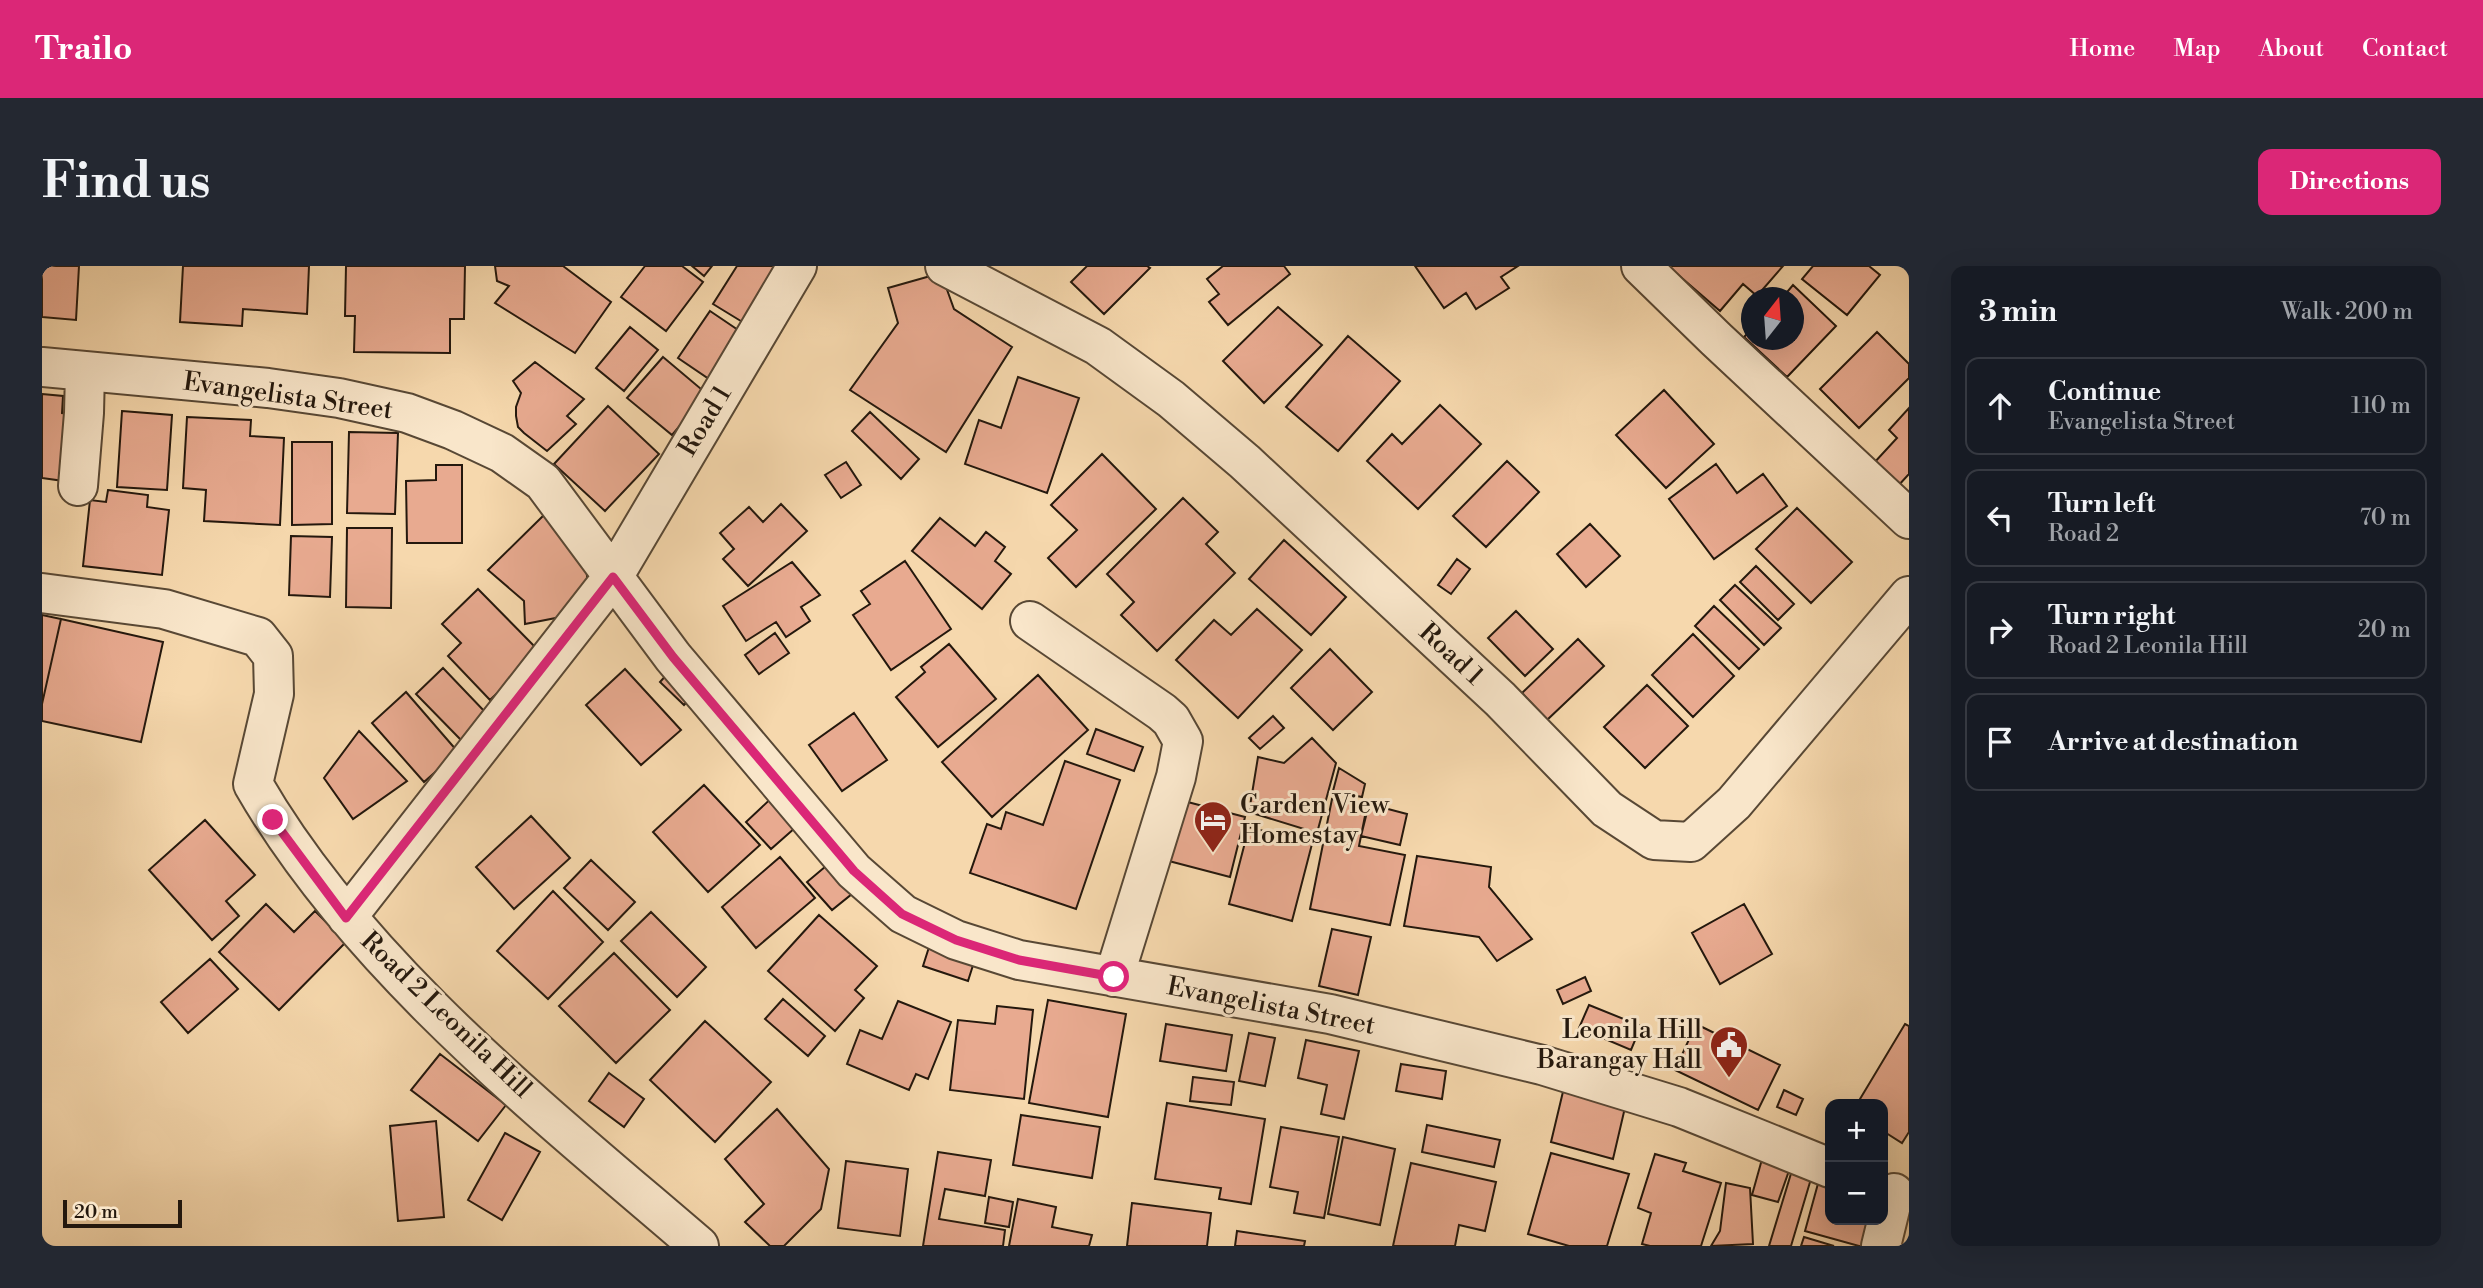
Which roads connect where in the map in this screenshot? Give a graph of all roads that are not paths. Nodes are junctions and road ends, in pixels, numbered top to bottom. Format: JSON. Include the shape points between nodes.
{"nodes":[{"id":1,"x":797,"y":266,"type":"edge"},
{"id":2,"x":945,"y":266,"type":"edge"},
{"id":3,"x":1641,"y":266,"type":"edge"},
{"id":4,"x":42,"y":367,"type":"edge"},
{"id":5,"x":85,"y":372,"type":"junction"},
{"id":6,"x":78,"y":486,"type":"dead end"},
{"id":7,"x":1909,"y":519,"type":"edge"},
{"id":8,"x":613,"y":577,"type":"junction"},
{"id":9,"x":42,"y":593,"type":"edge"},
{"id":10,"x":1909,"y":596,"type":"edge"},
{"id":11,"x":1030,"y":621,"type":"dead end"},
{"id":12,"x":346,"y":918,"type":"junction"},
{"id":13,"x":1114,"y":977,"type":"junction"},
{"id":14,"x":1825,"y":1166,"type":"edge"},
{"id":15,"x":1895,"y":1194,"type":"edge"},
{"id":16,"x":699,"y":1246,"type":"edge"},
{"id":17,"x":1881,"y":1246,"type":"edge"}],
"edges":[{"from":1,"to":8,"type":"street","name":"Road 1"},
{"from":2,"to":10,"type":"street","name":"Road 1","via":[[1098,346],[1171,399],[1500,699],[1607,809],[1654,840],[1691,842],[1734,803]]},
{"from":3,"to":7,"type":"street"},
{"from":4,"to":5,"type":"street","name":"Evangelista Street"},
{"from":5,"to":6,"type":"street"},
{"from":5,"to":8,"type":"street","name":"Evangelista Street","via":[[339,398],[407,413],[453,430],[502,453],[543,482]]},
{"from":8,"to":12,"type":"street","name":"Road 1"},
{"from":8,"to":13,"type":"street","name":"Evangelista Street","via":[[673,657],[854,871],[902,914],[956,940],[1019,960]]},
{"from":9,"to":12,"type":"street","name":"Road 2 Leonila Hill","via":[[164,608],[258,637],[273,656],[274,694],[253,784],[273,820]]},
{"from":11,"to":13,"type":"street","via":[[1162,712],[1183,741]]},
{"from":12,"to":16,"type":"street","name":"Road 2 Leonila Hill","via":[[454,1029]]},
{"from":13,"to":14,"type":"street","name":"Evangelista Street","via":[[1329,1014],[1542,1065],[1679,1107]]},
{"from":15,"to":17,"type":"street"}]}
